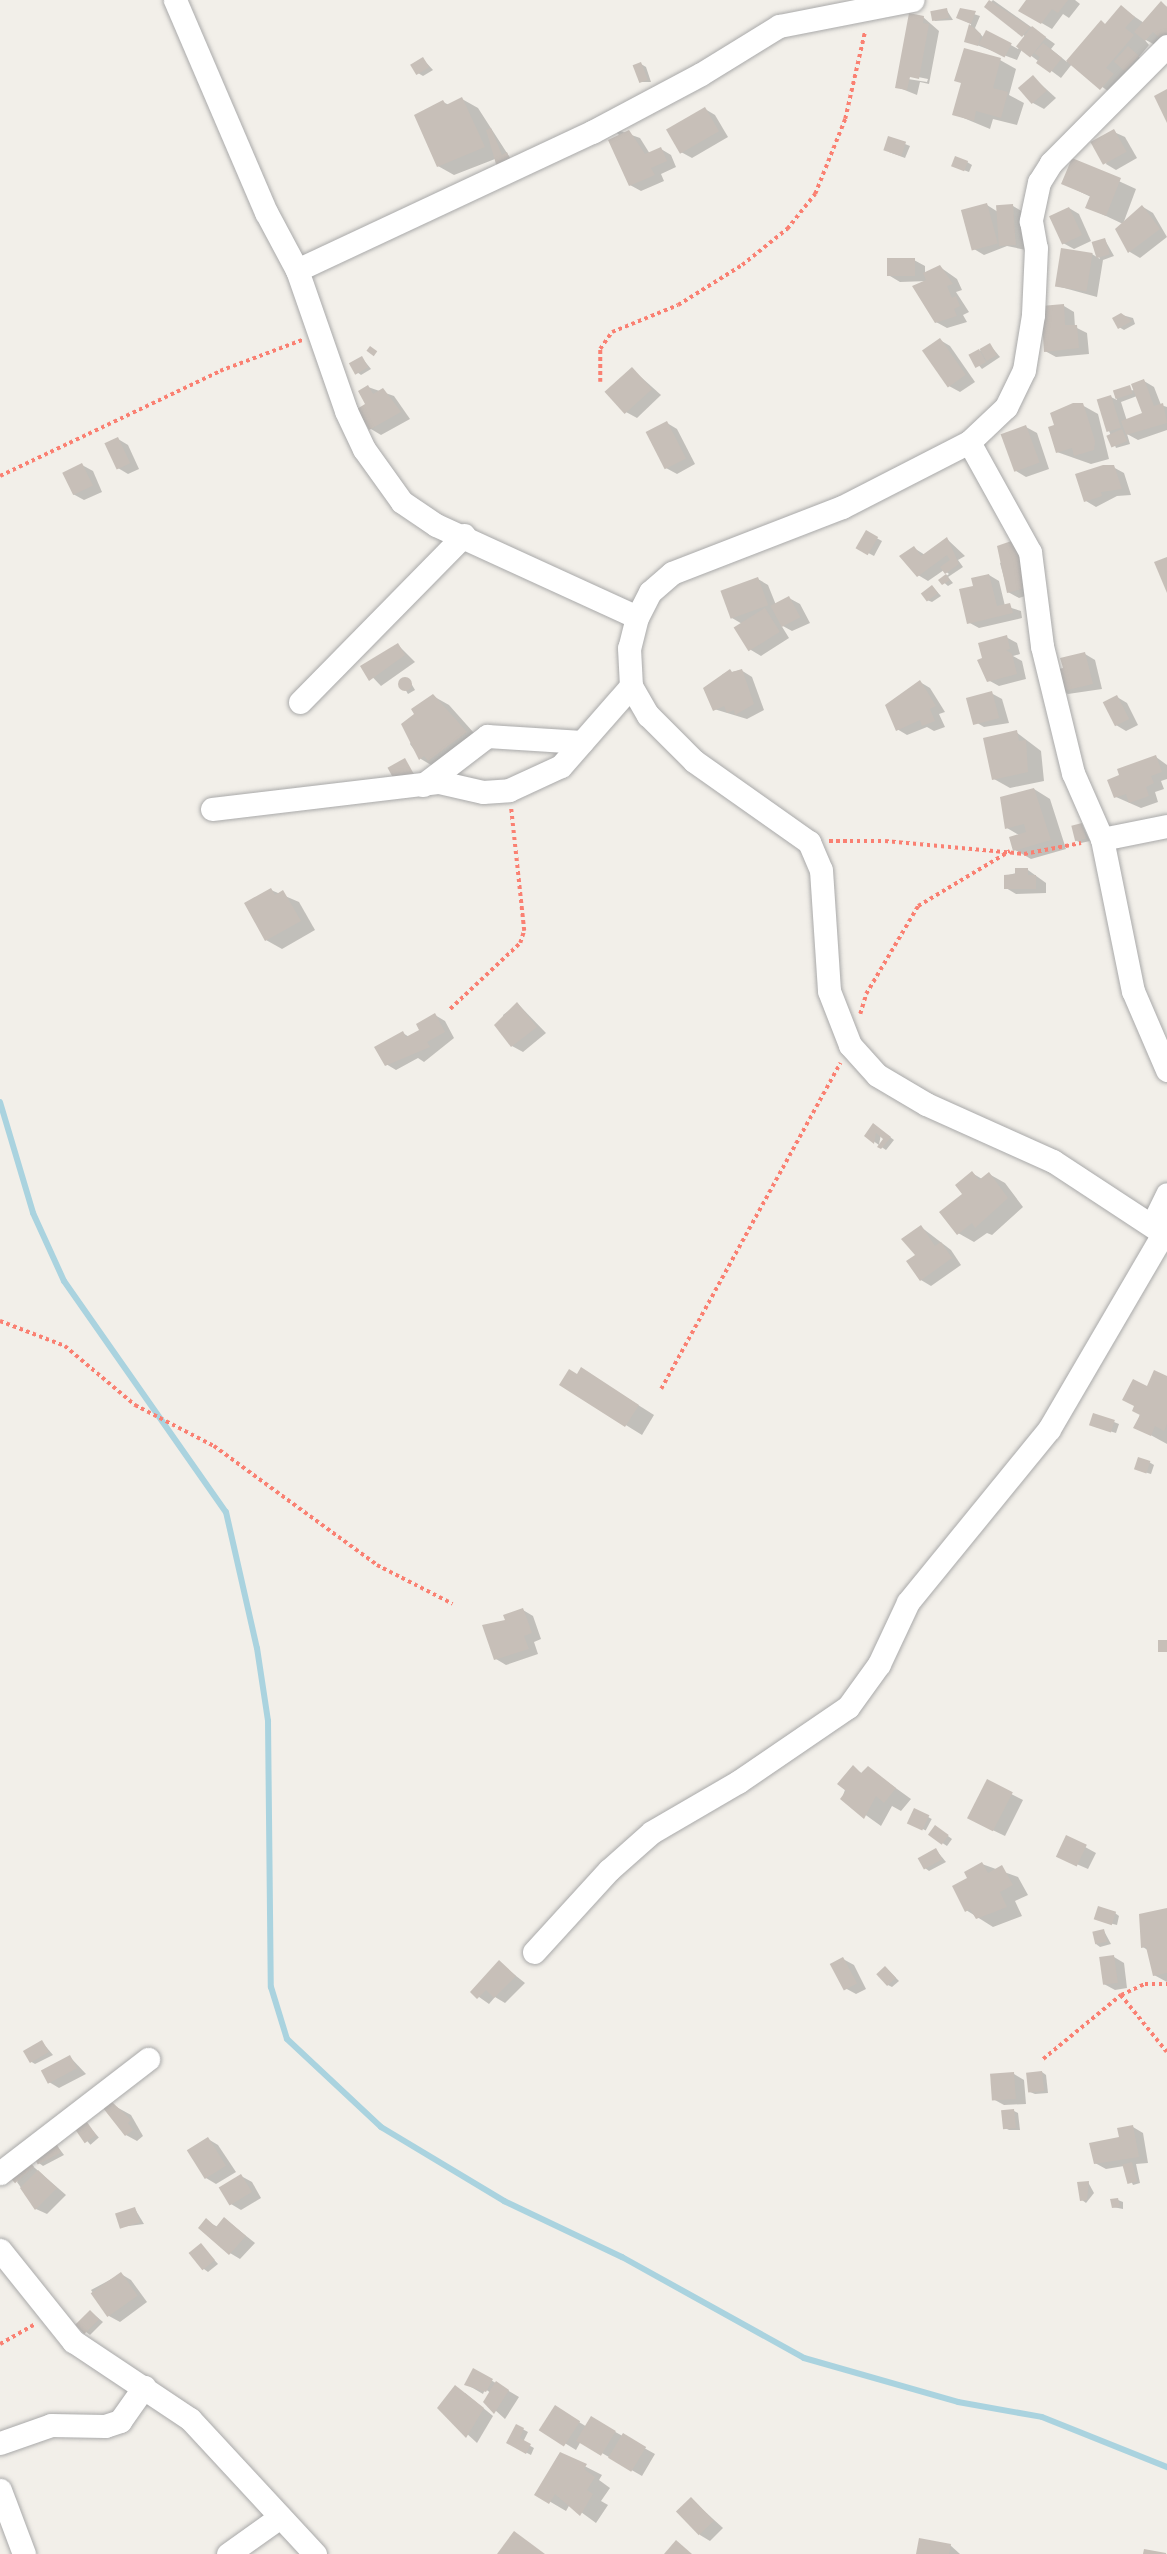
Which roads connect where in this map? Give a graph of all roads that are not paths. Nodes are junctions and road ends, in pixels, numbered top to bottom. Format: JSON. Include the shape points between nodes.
{"nodes":[{"id":1,"x":175,"y":0,"type":"edge"},
{"id":2,"x":912,"y":0,"type":"edge"},
{"id":3,"x":1167,"y":46,"type":"edge"},
{"id":4,"x":297,"y":270,"type":"junction"},
{"id":5,"x":969,"y":442,"type":"junction"},
{"id":6,"x":464,"y":535,"type":"junction"},
{"id":7,"x":637,"y":617,"type":"junction"},
{"id":8,"x":631,"y":686,"type":"junction"},
{"id":9,"x":300,"y":702,"type":"dead end"},
{"id":10,"x":582,"y":742,"type":"junction"},
{"id":11,"x":423,"y":785,"type":"junction"},
{"id":12,"x":212,"y":809,"type":"dead end"},
{"id":13,"x":1167,"y":826,"type":"edge"},
{"id":14,"x":1102,"y":839,"type":"junction"},
{"id":15,"x":1167,"y":1070,"type":"edge"},
{"id":16,"x":1167,"y":1194,"type":"edge"},
{"id":17,"x":1161,"y":1230,"type":"edge"},
{"id":18,"x":534,"y":1952,"type":"dead end"},
{"id":19,"x":148,"y":2059,"type":"dead end"},
{"id":20,"x":0,"y":2173,"type":"edge"},
{"id":21,"x":0,"y":2250,"type":"edge"},
{"id":22,"x":144,"y":2387,"type":"junction"},
{"id":23,"x":0,"y":2443,"type":"edge"},
{"id":24,"x":0,"y":2490,"type":"edge"},
{"id":25,"x":280,"y":2517,"type":"junction"},
{"id":26,"x":24,"y":2554,"type":"edge"},
{"id":27,"x":228,"y":2554,"type":"edge"},
{"id":28,"x":315,"y":2554,"type":"edge"}],
"edges":[{"from":1,"to":4,"type":"street","via":[[266,212]]},
{"from":2,"to":4,"type":"street","via":[[779,26],[592,132]]},
{"from":3,"to":5,"type":"street","via":[[1086,125],[1039,183],[1031,221],[1036,248],[1034,302],[1024,370],[1006,407]]},
{"from":4,"to":6,"type":"street","via":[[346,411],[380,472],[402,502],[436,525]]},
{"from":5,"to":7,"type":"street","via":[[842,507],[672,573],[650,592]]},
{"from":5,"to":14,"type":"street","via":[[1030,552],[1042,646],[1073,773]]},
{"from":6,"to":7,"type":"street","via":[[540,575]]},
{"from":6,"to":9,"type":"street"},
{"from":7,"to":8,"type":"street","via":[[629,648]]},
{"from":8,"to":10,"type":"street"},
{"from":8,"to":17,"type":"street","via":[[648,715],[694,761],[809,842],[821,870],[829,991],[850,1045],[877,1075],[926,1104],[1053,1161]]},
{"from":10,"to":11,"type":"street","via":[[561,766],[509,790]]},
{"from":10,"to":11,"type":"street","via":[[487,736]]},
{"from":11,"to":12,"type":"street"},
{"from":13,"to":14,"type":"street"},
{"from":14,"to":15,"type":"street","via":[[1133,991]]},
{"from":16,"to":17,"type":"street"},
{"from":17,"to":18,"type":"street","via":[[1049,1429],[908,1602],[879,1664],[848,1707],[738,1782],[652,1832],[609,1870]]},
{"from":19,"to":20,"type":"street"},
{"from":21,"to":22,"type":"street","via":[[73,2341]]},
{"from":22,"to":23,"type":"street","via":[[120,2421],[105,2426],[51,2425]]},
{"from":22,"to":25,"type":"street","via":[[190,2419]]},
{"from":24,"to":26,"type":"street"},
{"from":25,"to":27,"type":"street"},
{"from":25,"to":28,"type":"street"}]}
